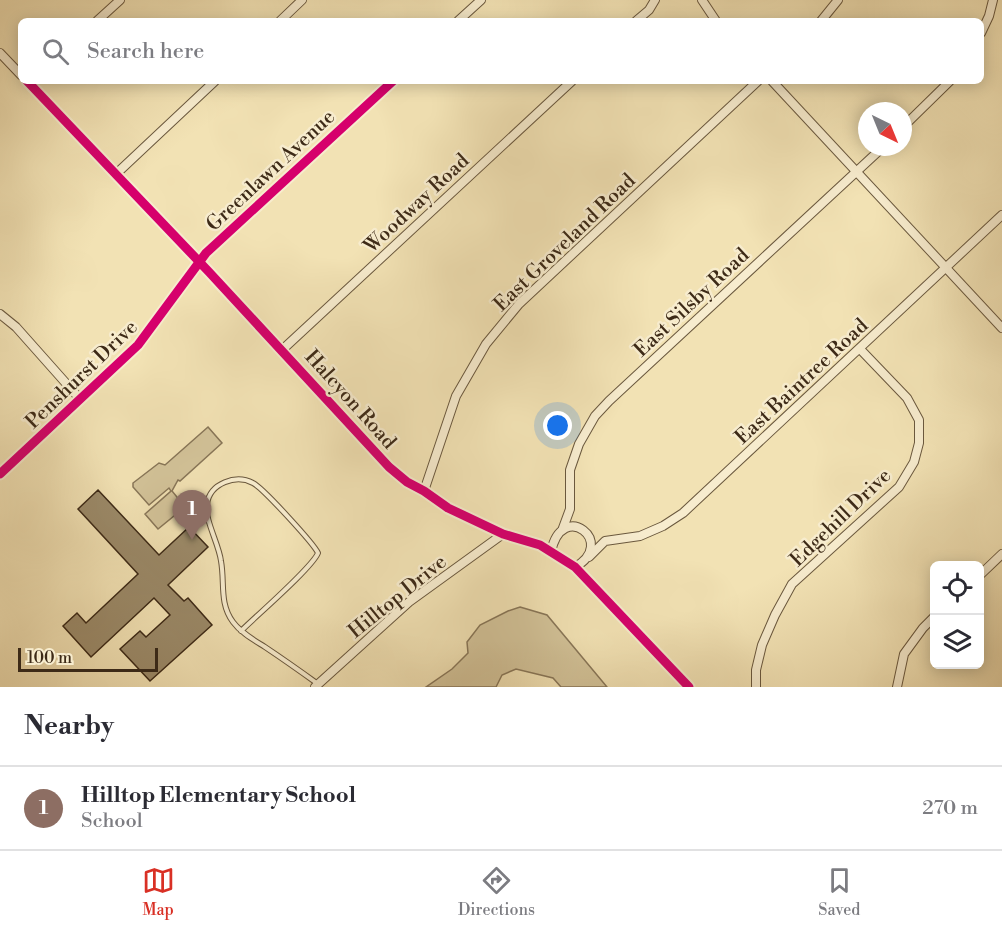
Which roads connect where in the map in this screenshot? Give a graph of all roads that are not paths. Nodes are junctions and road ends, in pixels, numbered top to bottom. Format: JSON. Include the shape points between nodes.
{"nodes":[{"id":1,"x":120,"y":0,"type":"edge"},
{"id":2,"x":302,"y":0,"type":"edge"},
{"id":3,"x":481,"y":0,"type":"edge"},
{"id":4,"x":655,"y":0,"type":"edge"},
{"id":5,"x":702,"y":0,"type":"edge"},
{"id":6,"x":838,"y":0,"type":"edge"},
{"id":7,"x":993,"y":0,"type":"edge"},
{"id":8,"x":100,"y":18,"type":"edge"},
{"id":9,"x":283,"y":18,"type":"edge"},
{"id":10,"x":461,"y":18,"type":"edge"},
{"id":11,"x":640,"y":18,"type":"edge"},
{"id":12,"x":714,"y":18,"type":"edge"},
{"id":13,"x":823,"y":18,"type":"edge"},
{"id":14,"x":984,"y":27,"type":"edge"},
{"id":15,"x":0,"y":53,"type":"edge"},
{"id":16,"x":18,"y":72,"type":"edge"},
{"id":17,"x":32,"y":84,"type":"edge"},
{"id":18,"x":212,"y":84,"type":"edge"},
{"id":19,"x":390,"y":84,"type":"edge"},
{"id":20,"x":569,"y":84,"type":"edge"},
{"id":21,"x":755,"y":84,"type":"edge"},
{"id":22,"x":775,"y":84,"type":"edge"},
{"id":23,"x":947,"y":84,"type":"edge"},
{"id":24,"x":912,"y":118,"type":"edge"},
{"id":25,"x":874,"y":156,"type":"edge"},
{"id":26,"x":857,"y":172,"type":"junction"},
{"id":27,"x":116,"y":174,"type":"junction"},
{"id":28,"x":1002,"y":215,"type":"edge"},
{"id":29,"x":199,"y":262,"type":"junction"},
{"id":30,"x":945,"y":268,"type":"junction"},
{"id":31,"x":0,"y":314,"type":"edge"},
{"id":32,"x":1002,"y":328,"type":"edge"},
{"id":33,"x":860,"y":349,"type":"junction"},
{"id":34,"x":282,"y":350,"type":"junction"},
{"id":35,"x":80,"y":399,"type":"junction"},
{"id":36,"x":0,"y":474,"type":"edge"},
{"id":37,"x":424,"y":491,"type":"junction"},
{"id":38,"x":570,"y":509,"type":"junction"},
{"id":39,"x":562,"y":528,"type":"junction"},
{"id":40,"x":584,"y":531,"type":"junction"},
{"id":41,"x":503,"y":534,"type":"junction"},
{"id":42,"x":605,"y":541,"type":"junction"},
{"id":43,"x":551,"y":552,"type":"junction"},
{"id":44,"x":1002,"y":554,"type":"edge"},
{"id":45,"x":589,"y":557,"type":"junction"},
{"id":46,"x":576,"y":567,"type":"junction"},
{"id":47,"x":984,"y":571,"type":"edge"},
{"id":48,"x":930,"y":621,"type":"edge"},
{"id":49,"x":241,"y":631,"type":"junction"},
{"id":50,"x":317,"y":686,"type":"edge"},
{"id":51,"x":689,"y":687,"type":"edge"},
{"id":52,"x":756,"y":687,"type":"edge"},
{"id":53,"x":897,"y":687,"type":"edge"}],
"edges":[{"from":1,"to":8,"type":"street"},
{"from":2,"to":9,"type":"street"},
{"from":3,"to":10,"type":"street"},
{"from":4,"to":11,"type":"street"},
{"from":5,"to":12,"type":"street"},
{"from":6,"to":13,"type":"street"},
{"from":7,"to":14,"type":"street"},
{"from":15,"to":16,"type":"street"},
{"from":17,"to":27,"type":"street","name":"Halcyon Road"},
{"from":18,"to":27,"type":"street"},
{"from":19,"to":29,"type":"street","name":"Greenlawn Avenue"},
{"from":20,"to":34,"type":"street","name":"Woodway Road"},
{"from":21,"to":37,"type":"street","name":"East Groveland Road","via":[[519,304],[486,344],[456,396]]},
{"from":22,"to":26,"type":"street"},
{"from":23,"to":24,"type":"street"},
{"from":25,"to":26,"type":"street","name":"East Silsby Road"},
{"from":26,"to":30,"type":"street"},
{"from":26,"to":38,"type":"street","name":"East Silsby Road","via":[[595,416],[570,470]]},
{"from":27,"to":29,"type":"street","name":"Halcyon Road"},
{"from":28,"to":30,"type":"street","name":"East Baintree Road"},
{"from":29,"to":34,"type":"street","name":"Halcyon Road"},
{"from":29,"to":35,"type":"street","name":"Penshurst Drive","via":[[138,345]]},
{"from":30,"to":32,"type":"street"},
{"from":30,"to":33,"type":"street","name":"East Baintree Road"},
{"from":31,"to":35,"type":"street"},
{"from":33,"to":42,"type":"street","name":"East Baintree Road","via":[[682,513],[640,536]]},
{"from":33,"to":52,"type":"street","name":"Edgehill Drive","via":[[907,398],[919,420],[914,462],[899,487],[792,584],[762,645]]},
{"from":34,"to":37,"type":"street","name":"Halcyon Road","via":[[389,468]]},
{"from":35,"to":36,"type":"street","name":"Penshurst Drive"},
{"from":37,"to":41,"type":"street","name":"Halcyon Road","via":[[448,508]]},
{"from":38,"to":39,"type":"street","name":"East Silsby Road"},
{"from":38,"to":40,"type":"street"},
{"from":39,"to":40,"type":"street","via":[[576,526]]},
{"from":39,"to":43,"type":"street"},
{"from":40,"to":42,"type":"street"},
{"from":40,"to":45,"type":"street","via":[[592,544]]},
{"from":41,"to":43,"type":"street","name":"Halcyon Road"},
{"from":41,"to":50,"type":"street","name":"Hilltop Drive","via":[[408,602]]},
{"from":42,"to":45,"type":"street"},
{"from":43,"to":46,"type":"street","name":"Halcyon Road"},
{"from":44,"to":47,"type":"street"},
{"from":45,"to":46,"type":"street"},
{"from":46,"to":51,"type":"street","name":"Halcyon Road"},
{"from":48,"to":53,"type":"street","via":[[904,654]]},
{"from":49,"to":49,"type":"lane","via":[[225,608],[222,563],[206,510],[208,498],[218,486],[240,479],[258,486],[318,553]]},
{"from":49,"to":50,"type":"lane"}]}
